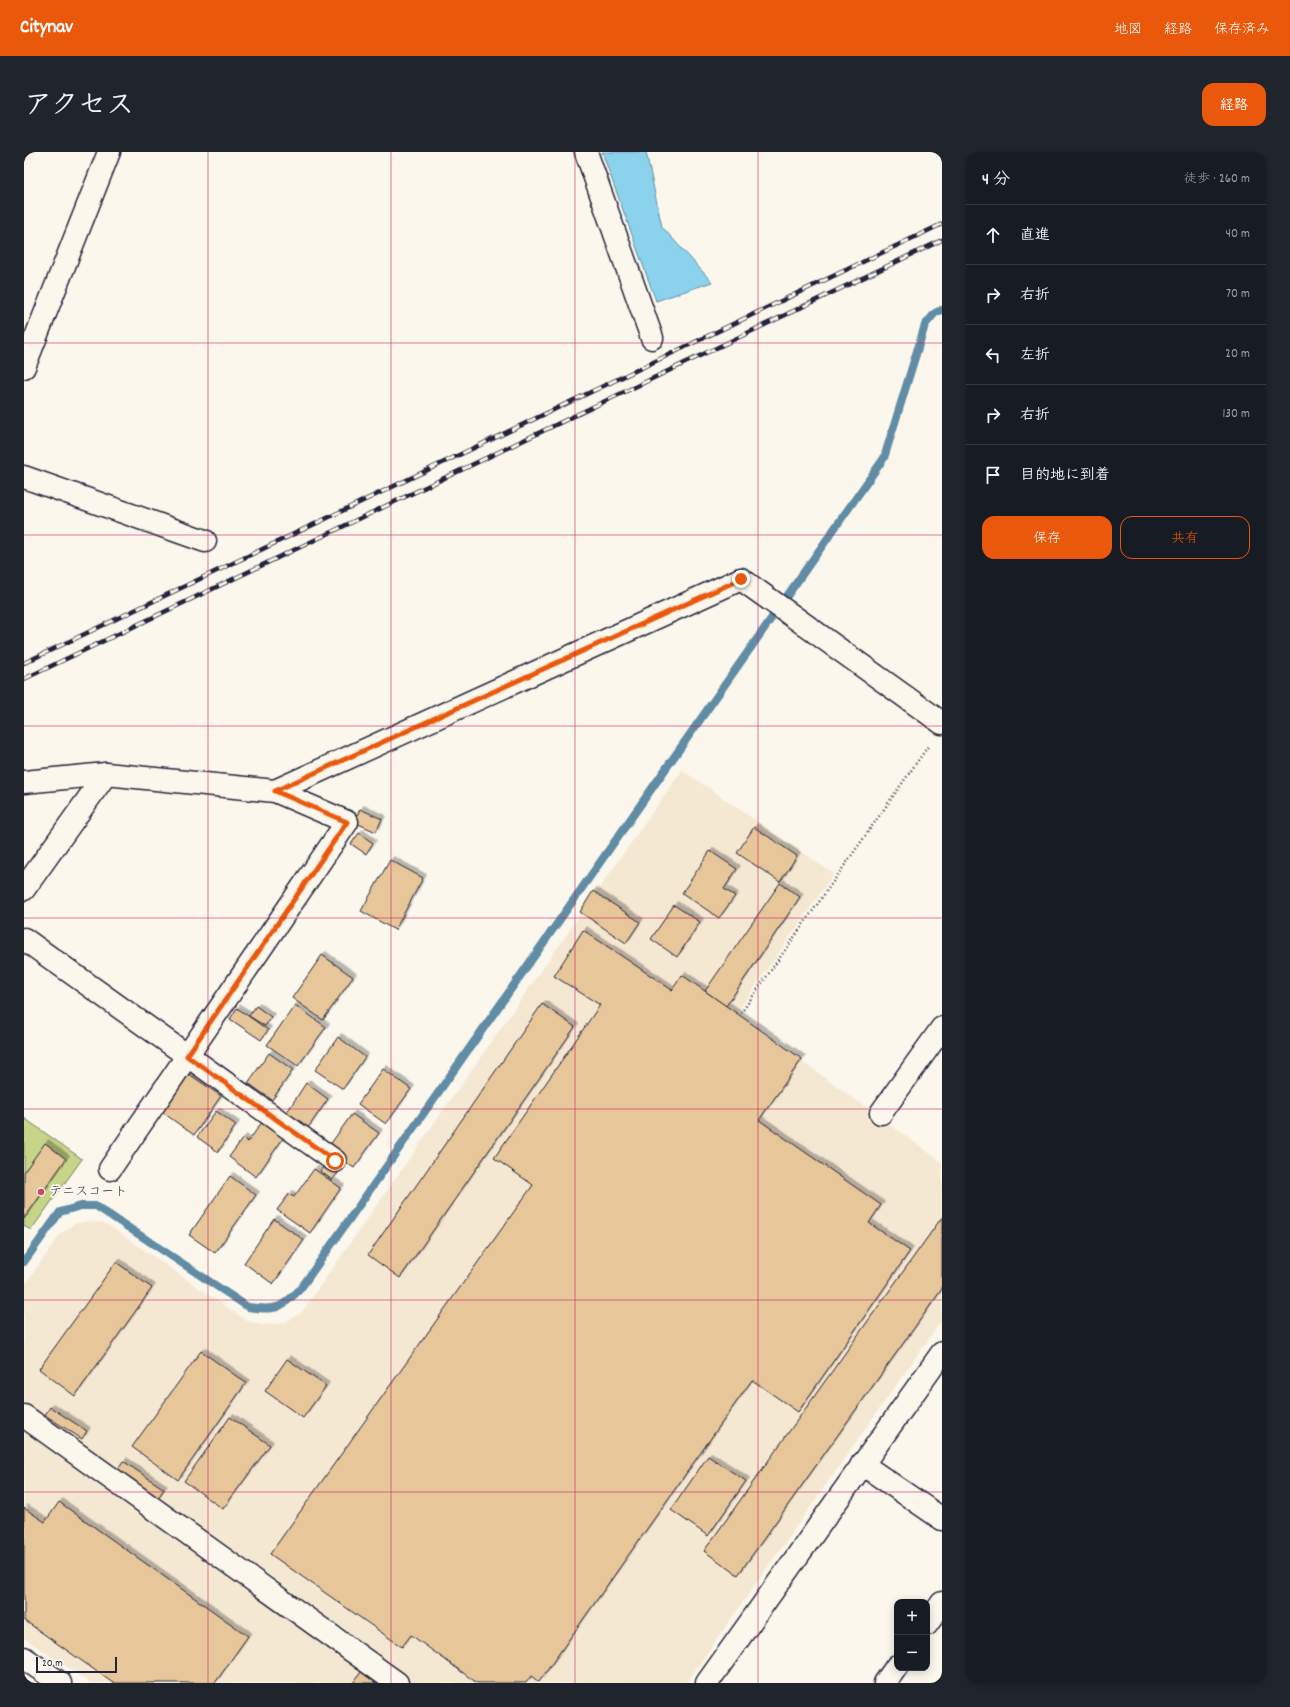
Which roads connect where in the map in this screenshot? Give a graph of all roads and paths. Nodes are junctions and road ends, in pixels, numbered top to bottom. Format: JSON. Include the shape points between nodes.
{"nodes":[{"id":1,"x":109,"y":152,"type":"edge"},
{"id":2,"x":586,"y":152,"type":"edge"},
{"id":3,"x":652,"y":338,"type":"dead end"},
{"id":4,"x":24,"y":367,"type":"edge"},
{"id":5,"x":24,"y":477,"type":"edge"},
{"id":6,"x":205,"y":541,"type":"dead end"},
{"id":7,"x":937,"y":731,"type":"edge"},
{"id":8,"x":106,"y":774,"type":"junction"},
{"id":9,"x":24,"y":782,"type":"edge"},
{"id":10,"x":275,"y":791,"type":"junction"},
{"id":11,"x":24,"y":889,"type":"edge"},
{"id":12,"x":24,"y":939,"type":"edge"},
{"id":13,"x":741,"y":1013,"type":"dead end"},
{"id":14,"x":942,"y":1028,"type":"edge"},
{"id":15,"x":187,"y":1056,"type":"junction"},
{"id":16,"x":881,"y":1113,"type":"dead end"},
{"id":17,"x":335,"y":1161,"type":"dead end"},
{"id":18,"x":110,"y":1170,"type":"dead end"},
{"id":19,"x":942,"y":1353,"type":"edge"},
{"id":20,"x":24,"y":1416,"type":"edge"},
{"id":21,"x":862,"y":1464,"type":"junction"},
{"id":22,"x":942,"y":1519,"type":"edge"},
{"id":23,"x":942,"y":1603,"type":"edge"},
{"id":24,"x":930,"y":1620,"type":"edge"},
{"id":25,"x":24,"y":1658,"type":"edge"},
{"id":26,"x":894,"y":1670,"type":"edge"},
{"id":27,"x":60,"y":1683,"type":"edge"},
{"id":28,"x":397,"y":1683,"type":"edge"},
{"id":29,"x":707,"y":1683,"type":"edge"},
{"id":30,"x":885,"y":1683,"type":"edge"}],
"edges":[{"from":1,"to":4,"type":"street"},
{"from":2,"to":3,"type":"street"},
{"from":5,"to":6,"type":"street"},
{"from":7,"to":10,"type":"street","via":[[741,579]]},
{"from":7,"to":13,"type":"path"},
{"from":8,"to":9,"type":"street"},
{"from":8,"to":10,"type":"street"},
{"from":8,"to":11,"type":"street"},
{"from":10,"to":15,"type":"street","via":[[347,822]]},
{"from":12,"to":15,"type":"street"},
{"from":14,"to":16,"type":"street"},
{"from":15,"to":17,"type":"street"},
{"from":15,"to":18,"type":"street"},
{"from":19,"to":21,"type":"street"},
{"from":20,"to":28,"type":"street"},
{"from":21,"to":22,"type":"street"},
{"from":21,"to":29,"type":"street"},
{"from":23,"to":24,"type":"street"},
{"from":25,"to":27,"type":"street"},
{"from":26,"to":30,"type":"street"}]}
